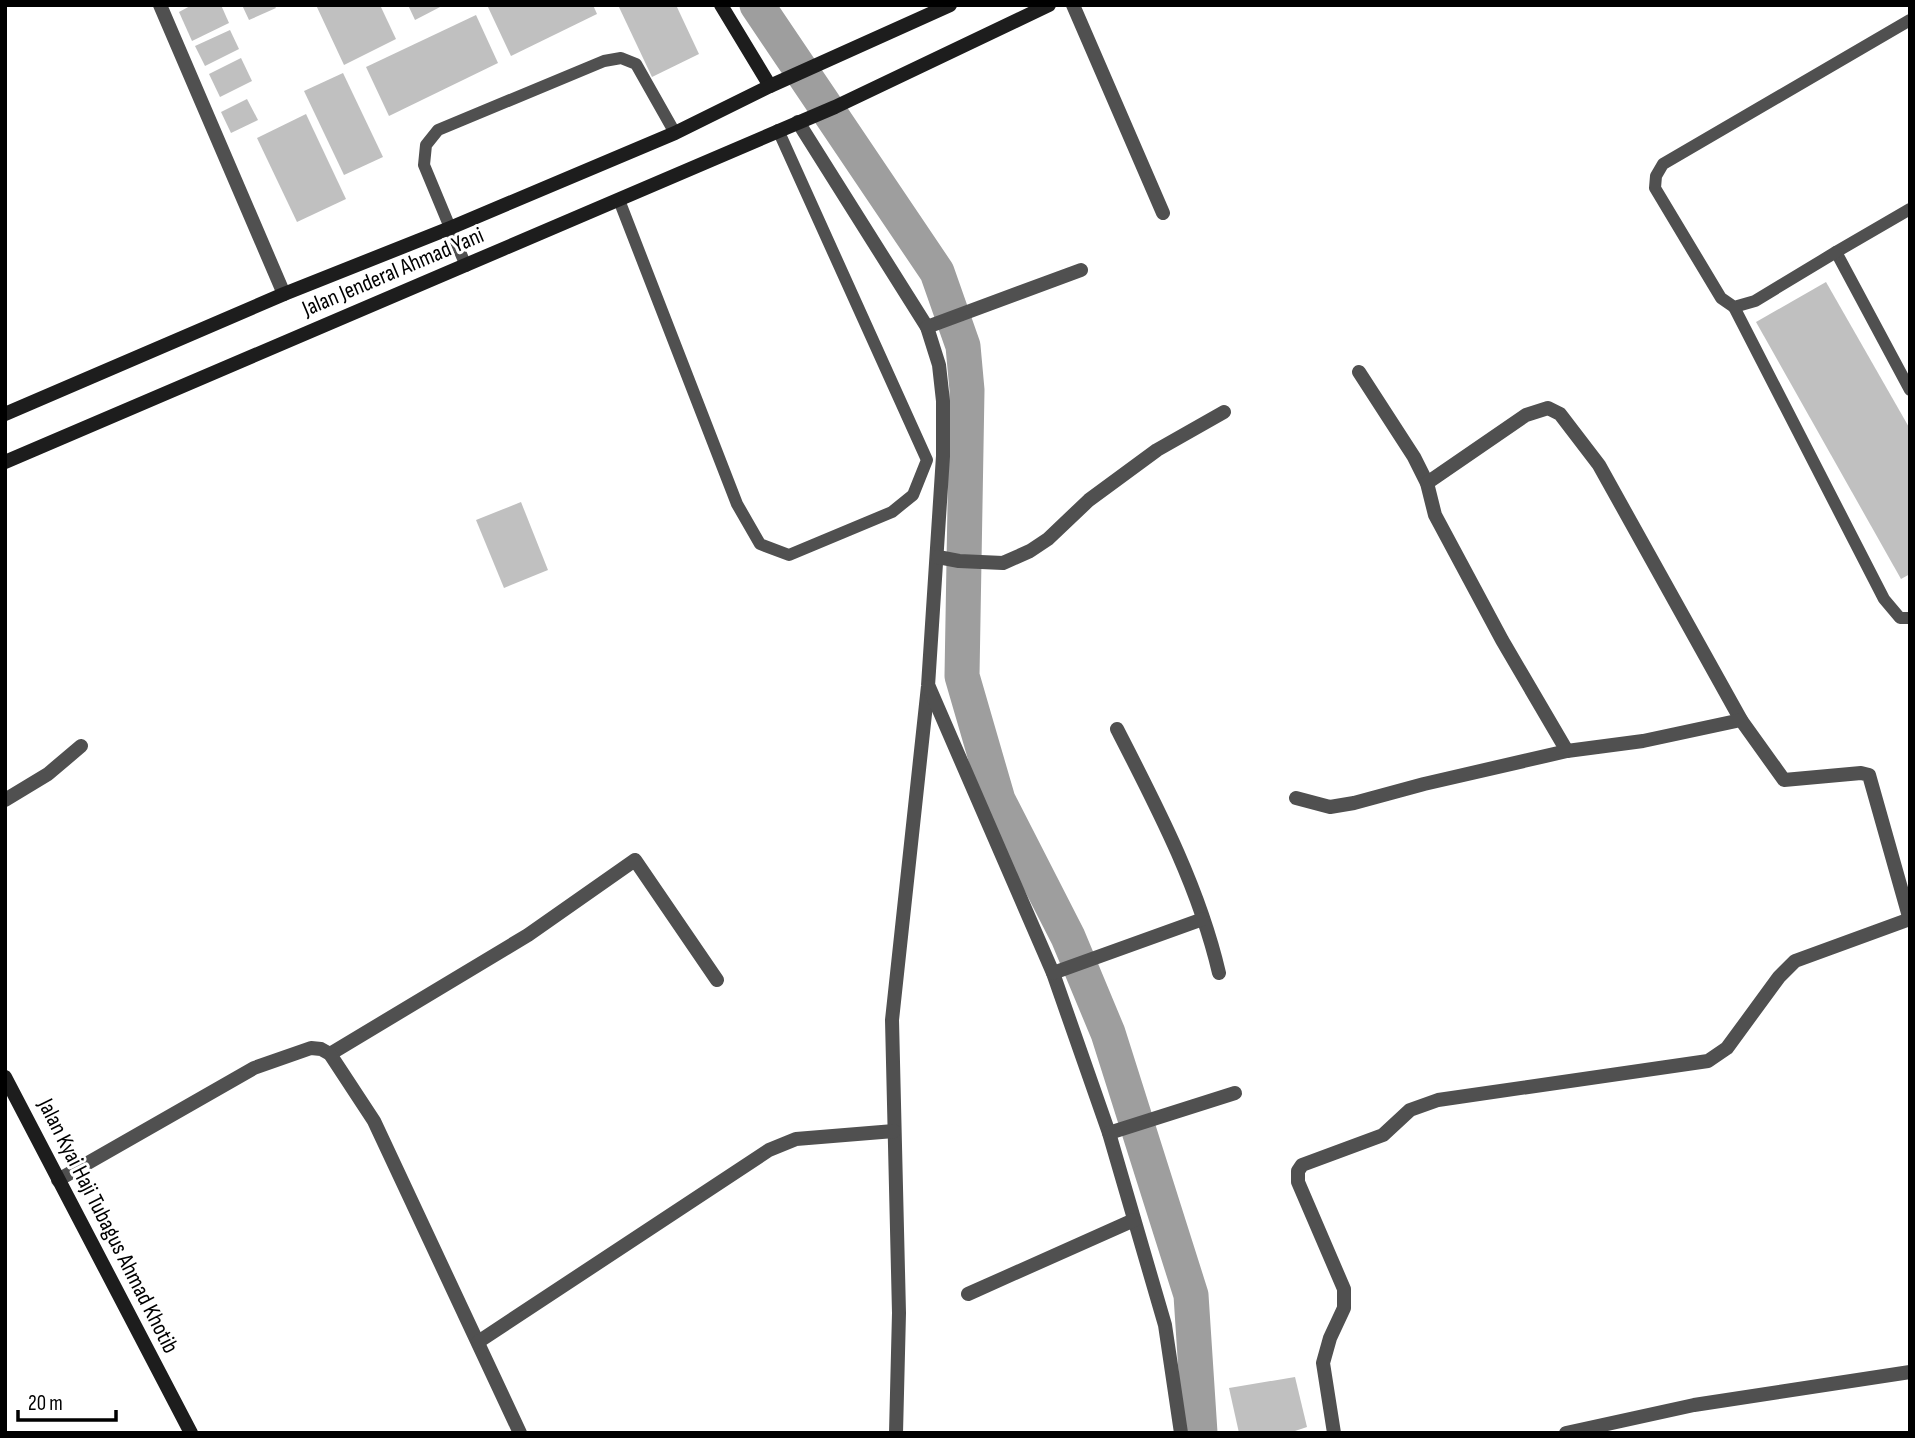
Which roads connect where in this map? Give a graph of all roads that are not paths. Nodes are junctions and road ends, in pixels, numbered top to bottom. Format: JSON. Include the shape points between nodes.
{"nodes":[{"id":1,"x":160,"y":5,"type":"edge"},
{"id":2,"x":721,"y":5,"type":"edge"},
{"id":3,"x":950,"y":5,"type":"edge"},
{"id":4,"x":1049,"y":5,"type":"edge"},
{"id":5,"x":1073,"y":5,"type":"edge"},
{"id":6,"x":1910,"y":20,"type":"edge"},
{"id":7,"x":776,"y":84,"type":"junction"},
{"id":8,"x":802,"y":120,"type":"junction"},
{"id":9,"x":778,"y":130,"type":"junction"},
{"id":10,"x":675,"y":133,"type":"junction"},
{"id":11,"x":619,"y":201,"type":"junction"},
{"id":12,"x":1910,"y":209,"type":"edge"},
{"id":13,"x":1163,"y":213,"type":"dead end"},
{"id":14,"x":450,"y":228,"type":"junction"},
{"id":15,"x":1836,"y":252,"type":"junction"},
{"id":16,"x":466,"y":266,"type":"junction"},
{"id":17,"x":1081,"y":270,"type":"dead end"},
{"id":18,"x":284,"y":294,"type":"junction"},
{"id":19,"x":1734,"y":307,"type":"junction"},
{"id":20,"x":934,"y":325,"type":"junction"},
{"id":21,"x":1359,"y":372,"type":"dead end"},
{"id":22,"x":1910,"y":390,"type":"edge"},
{"id":23,"x":1224,"y":412,"type":"dead end"},
{"id":24,"x":5,"y":414,"type":"edge"},
{"id":25,"x":5,"y":462,"type":"edge"},
{"id":26,"x":1427,"y":483,"type":"junction"},
{"id":27,"x":938,"y":557,"type":"junction"},
{"id":28,"x":1910,"y":618,"type":"edge"},
{"id":29,"x":928,"y":686,"type":"junction"},
{"id":30,"x":1741,"y":720,"type":"junction"},
{"id":31,"x":1117,"y":729,"type":"dead end"},
{"id":32,"x":81,"y":746,"type":"dead end"},
{"id":33,"x":1567,"y":751,"type":"junction"},
{"id":34,"x":1296,"y":798,"type":"dead end"},
{"id":35,"x":5,"y":800,"type":"edge"},
{"id":36,"x":1203,"y":919,"type":"junction"},
{"id":37,"x":1910,"y":919,"type":"edge"},
{"id":38,"x":1053,"y":973,"type":"junction"},
{"id":39,"x":1219,"y":974,"type":"dead end"},
{"id":40,"x":717,"y":980,"type":"dead end"},
{"id":41,"x":330,"y":1054,"type":"junction"},
{"id":42,"x":5,"y":1077,"type":"edge"},
{"id":43,"x":1235,"y":1093,"type":"dead end"},
{"id":44,"x":894,"y":1131,"type":"junction"},
{"id":45,"x":1109,"y":1133,"type":"junction"},
{"id":46,"x":58,"y":1180,"type":"junction"},
{"id":47,"x":1134,"y":1220,"type":"junction"},
{"id":48,"x":968,"y":1294,"type":"dead end"},
{"id":49,"x":478,"y":1342,"type":"junction"},
{"id":50,"x":1910,"y":1372,"type":"edge"},
{"id":51,"x":191,"y":1433,"type":"edge"},
{"id":52,"x":520,"y":1433,"type":"edge"},
{"id":53,"x":896,"y":1433,"type":"edge"},
{"id":54,"x":1181,"y":1433,"type":"edge"},
{"id":55,"x":1334,"y":1433,"type":"edge"},
{"id":56,"x":1566,"y":1433,"type":"edge"}],
"edges":[{"from":1,"to":18,"type":"street"},
{"from":2,"to":7,"type":"main road"},
{"from":3,"to":7,"type":"main road","name":"Jalan Jenderal Ahmad Yani"},
{"from":4,"to":8,"type":"main road","name":"Jalan Jenderal Ahmad Yani"},
{"from":5,"to":13,"type":"street"},
{"from":6,"to":19,"type":"lane","via":[[1663,164],[1655,188],[1721,298]]},
{"from":7,"to":10,"type":"main road","name":"Jalan Jenderal Ahmad Yani"},
{"from":8,"to":9,"type":"main road","name":"Jalan Jenderal Ahmad Yani"},
{"from":8,"to":20,"type":"street"},
{"from":9,"to":11,"type":"main road","name":"Jalan Jenderal Ahmad Yani"},
{"from":9,"to":11,"type":"lane","via":[[928,460],[913,495],[892,512],[789,555],[760,544],[737,504]]},
{"from":10,"to":14,"type":"main road","name":"Jalan Jenderal Ahmad Yani"},
{"from":10,"to":14,"type":"lane","via":[[636,64],[621,58],[438,130],[426,145],[424,165]]},
{"from":11,"to":16,"type":"main road","name":"Jalan Jenderal Ahmad Yani"},
{"from":12,"to":15,"type":"lane"},
{"from":14,"to":16,"type":"lane"},
{"from":14,"to":18,"type":"main road","name":"Jalan Jenderal Ahmad Yani"},
{"from":15,"to":19,"type":"lane","via":[[1755,301]]},
{"from":15,"to":22,"type":"lane"},
{"from":16,"to":25,"type":"main road","name":"Jalan Jenderal Ahmad Yani"},
{"from":17,"to":20,"type":"street"},
{"from":18,"to":24,"type":"main road","name":"Jalan Jenderal Ahmad Yani"},
{"from":19,"to":28,"type":"lane","via":[[1884,599],[1900,618]]},
{"from":20,"to":27,"type":"street","via":[[943,401]]},
{"from":21,"to":26,"type":"street"},
{"from":23,"to":27,"type":"street","via":[[1157,450],[1030,551],[1003,563]]},
{"from":26,"to":30,"type":"street","via":[[1526,415],[1548,408],[1559,414],[1599,465]]},
{"from":26,"to":33,"type":"street","via":[[1435,515]]},
{"from":27,"to":29,"type":"street"},
{"from":29,"to":38,"type":"street"},
{"from":29,"to":44,"type":"street","via":[[892,1020]]},
{"from":30,"to":33,"type":"street"},
{"from":30,"to":37,"type":"street","via":[[1784,780],[1869,775]]},
{"from":31,"to":36,"type":"street","via":[[1158,808]]},
{"from":32,"to":35,"type":"street","via":[[48,774]]},
{"from":33,"to":34,"type":"street","via":[[1354,803],[1330,807]]},
{"from":36,"to":38,"type":"street"},
{"from":36,"to":39,"type":"street"},
{"from":37,"to":55,"type":"street","via":[[1796,961],[1727,1048],[1708,1061],[1438,1100],[1410,1110],[1383,1136],[1302,1165],[1298,1182],[1344,1289],[1344,1308],[1323,1363]]},
{"from":38,"to":45,"type":"street"},
{"from":40,"to":41,"type":"street","via":[[635,860],[528,935]]},
{"from":41,"to":46,"type":"street","via":[[311,1048],[254,1068]]},
{"from":41,"to":49,"type":"street","via":[[374,1121]]},
{"from":42,"to":46,"type":"main road","name":"Jalan Kyai Haji Tubagus Ahmad Khotib"},
{"from":43,"to":45,"type":"street"},
{"from":44,"to":49,"type":"street","via":[[796,1139],[769,1150]]},
{"from":44,"to":53,"type":"street","via":[[899,1313]]},
{"from":45,"to":47,"type":"street"},
{"from":46,"to":51,"type":"main road","name":"Jalan Kyai Haji Tubagus Ahmad Khotib"},
{"from":47,"to":48,"type":"street"},
{"from":47,"to":54,"type":"street","via":[[1165,1325]]},
{"from":49,"to":52,"type":"street"},
{"from":50,"to":56,"type":"street","via":[[1694,1405]]}]}
